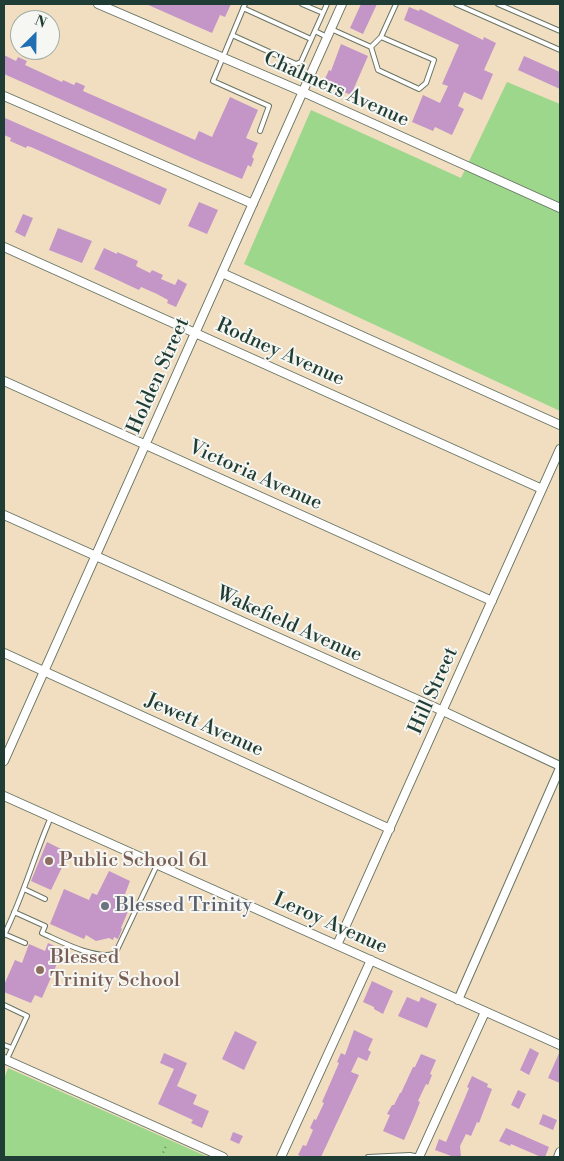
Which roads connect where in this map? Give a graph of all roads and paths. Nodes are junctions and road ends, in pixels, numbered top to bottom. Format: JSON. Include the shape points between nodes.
{"nodes":[{"id":1,"x":98,"y":4,"type":"edge"},
{"id":2,"x":302,"y":4,"type":"edge"},
{"id":3,"x":327,"y":4,"type":"edge"},
{"id":4,"x":342,"y":4,"type":"edge"},
{"id":5,"x":396,"y":4,"type":"edge"},
{"id":6,"x":456,"y":4,"type":"edge"},
{"id":7,"x":498,"y":4,"type":"edge"},
{"id":8,"x":244,"y":6,"type":"edge"},
{"id":9,"x":323,"y":13,"type":"junction"},
{"id":10,"x":331,"y":29,"type":"junction"},
{"id":11,"x":315,"y":31,"type":"junction"},
{"id":12,"x":560,"y":31,"type":"edge"},
{"id":13,"x":232,"y":35,"type":"junction"},
{"id":14,"x":327,"y":37,"type":"junction"},
{"id":15,"x":381,"y":37,"type":"junction"},
{"id":16,"x":311,"y":39,"type":"junction"},
{"id":17,"x":371,"y":47,"type":"junction"},
{"id":18,"x":560,"y":50,"type":"edge"},
{"id":19,"x":223,"y":58,"type":"junction"},
{"id":20,"x":303,"y":92,"type":"junction"},
{"id":21,"x":4,"y":96,"type":"edge"},
{"id":22,"x":260,"y":131,"type":"dead end"},
{"id":23,"x":253,"y":204,"type":"junction"},
{"id":24,"x":560,"y":208,"type":"edge"},
{"id":25,"x":4,"y":247,"type":"edge"},
{"id":26,"x":222,"y":273,"type":"junction"},
{"id":27,"x":196,"y":333,"type":"junction"},
{"id":28,"x":4,"y":380,"type":"edge"},
{"id":29,"x":560,"y":425,"type":"edge"},
{"id":30,"x":146,"y":445,"type":"junction"},
{"id":31,"x":560,"y":450,"type":"edge"},
{"id":32,"x":542,"y":489,"type":"junction"},
{"id":33,"x":4,"y":515,"type":"edge"},
{"id":34,"x":96,"y":557,"type":"junction"},
{"id":35,"x":492,"y":601,"type":"junction"},
{"id":36,"x":4,"y":653,"type":"edge"},
{"id":37,"x":45,"y":672,"type":"junction"},
{"id":38,"x":443,"y":711,"type":"junction"},
{"id":39,"x":4,"y":762,"type":"edge"},
{"id":40,"x":560,"y":767,"type":"edge"},
{"id":41,"x":4,"y":796,"type":"edge"},
{"id":42,"x":50,"y":817,"type":"junction"},
{"id":43,"x":390,"y":829,"type":"junction"},
{"id":44,"x":157,"y":865,"type":"junction"},
{"id":45,"x":24,"y":889,"type":"junction"},
{"id":46,"x":45,"y":899,"type":"dead end"},
{"id":47,"x":14,"y":912,"type":"junction"},
{"id":48,"x":4,"y":934,"type":"edge"},
{"id":49,"x":25,"y":943,"type":"dead end"},
{"id":50,"x":337,"y":945,"type":"junction"},
{"id":51,"x":371,"y":960,"type":"junction"},
{"id":52,"x":458,"y":1000,"type":"junction"},
{"id":53,"x":4,"y":1005,"type":"edge"},
{"id":54,"x":485,"y":1012,"type":"junction"},
{"id":55,"x":4,"y":1045,"type":"edge"},
{"id":56,"x":560,"y":1045,"type":"edge"},
{"id":57,"x":12,"y":1048,"type":"junction"},
{"id":58,"x":5,"y":1060,"type":"edge"},
{"id":59,"x":167,"y":1144,"type":"dead end"},
{"id":60,"x":560,"y":1152,"type":"edge"},
{"id":61,"x":161,"y":1157,"type":"edge"},
{"id":62,"x":223,"y":1157,"type":"edge"},
{"id":63,"x":282,"y":1157,"type":"edge"},
{"id":64,"x":368,"y":1157,"type":"edge"},
{"id":65,"x":419,"y":1157,"type":"edge"},
{"id":66,"x":558,"y":1157,"type":"edge"}],
"edges":[{"from":1,"to":19,"type":"street","name":"Chalmers Avenue"},
{"from":2,"to":9,"type":"lane"},
{"from":3,"to":9,"type":"lane"},
{"from":4,"to":10,"type":"street","name":"Holden Street"},
{"from":5,"to":15,"type":"lane"},
{"from":6,"to":18,"type":"lane"},
{"from":7,"to":12,"type":"lane"},
{"from":8,"to":13,"type":"lane"},
{"from":8,"to":16,"type":"lane"},
{"from":9,"to":11,"type":"lane"},
{"from":10,"to":14,"type":"street","name":"Holden Street"},
{"from":10,"to":17,"type":"lane"},
{"from":11,"to":14,"type":"lane"},
{"from":11,"to":16,"type":"lane"},
{"from":13,"to":16,"type":"lane","via":[[296,64],[301,62]]},
{"from":13,"to":19,"type":"lane"},
{"from":14,"to":20,"type":"street","name":"Holden Street"},
{"from":15,"to":17,"type":"lane"},
{"from":15,"to":17,"type":"lane","via":[[434,60],[426,83],[419,89],[378,70]]},
{"from":19,"to":20,"type":"street","name":"Chalmers Avenue"},
{"from":19,"to":22,"type":"lane","via":[[213,81],[269,106]]},
{"from":20,"to":23,"type":"street","name":"Holden Street"},
{"from":20,"to":24,"type":"street","name":"Chalmers Avenue"},
{"from":21,"to":23,"type":"street"},
{"from":23,"to":26,"type":"street","name":"Holden Street"},
{"from":25,"to":27,"type":"street","name":"Rodney Avenue"},
{"from":26,"to":27,"type":"street","name":"Holden Street"},
{"from":26,"to":29,"type":"street"},
{"from":27,"to":30,"type":"street","name":"Holden Street"},
{"from":27,"to":32,"type":"street","name":"Rodney Avenue"},
{"from":28,"to":30,"type":"street","name":"Victoria Avenue"},
{"from":30,"to":34,"type":"street","name":"Holden Street"},
{"from":30,"to":35,"type":"street","name":"Victoria Avenue"},
{"from":31,"to":32,"type":"street","name":"Hill Street"},
{"from":32,"to":35,"type":"street","name":"Hill Street"},
{"from":33,"to":34,"type":"street","name":"Wakefield Avenue"},
{"from":34,"to":37,"type":"street","name":"Holden Street"},
{"from":34,"to":38,"type":"street","name":"Wakefield Avenue"},
{"from":35,"to":38,"type":"street","name":"Hill Street"},
{"from":36,"to":37,"type":"street","name":"Jewett Avenue"},
{"from":37,"to":39,"type":"street","name":"Holden Street"},
{"from":37,"to":43,"type":"street","name":"Jewett Avenue"},
{"from":38,"to":40,"type":"street","name":"Wakefield Avenue"},
{"from":38,"to":43,"type":"street","name":"Hill Street"},
{"from":40,"to":52,"type":"street"},
{"from":41,"to":42,"type":"street","name":"Leroy Avenue"},
{"from":42,"to":44,"type":"street","name":"Leroy Avenue"},
{"from":42,"to":45,"type":"lane"},
{"from":43,"to":50,"type":"street","name":"Hill Street"},
{"from":44,"to":47,"type":"lane","via":[[115,954],[104,956],[68,945],[42,933],[45,926]]},
{"from":44,"to":50,"type":"street","name":"Leroy Avenue"},
{"from":45,"to":46,"type":"lane"},
{"from":45,"to":47,"type":"lane"},
{"from":47,"to":48,"type":"lane"},
{"from":48,"to":49,"type":"lane"},
{"from":50,"to":51,"type":"street","name":"Leroy Avenue"},
{"from":51,"to":52,"type":"street","name":"Leroy Avenue"},
{"from":51,"to":63,"type":"street"},
{"from":52,"to":54,"type":"street","name":"Leroy Avenue"},
{"from":53,"to":57,"type":"lane","via":[[26,1016]]},
{"from":54,"to":56,"type":"street","name":"Leroy Avenue"},
{"from":54,"to":65,"type":"street"},
{"from":55,"to":57,"type":"lane"},
{"from":57,"to":58,"type":"lane"},
{"from":58,"to":62,"type":"street"},
{"from":59,"to":61,"type":"path"},
{"from":60,"to":66,"type":"street"},
{"from":64,"to":65,"type":"lane"}]}
